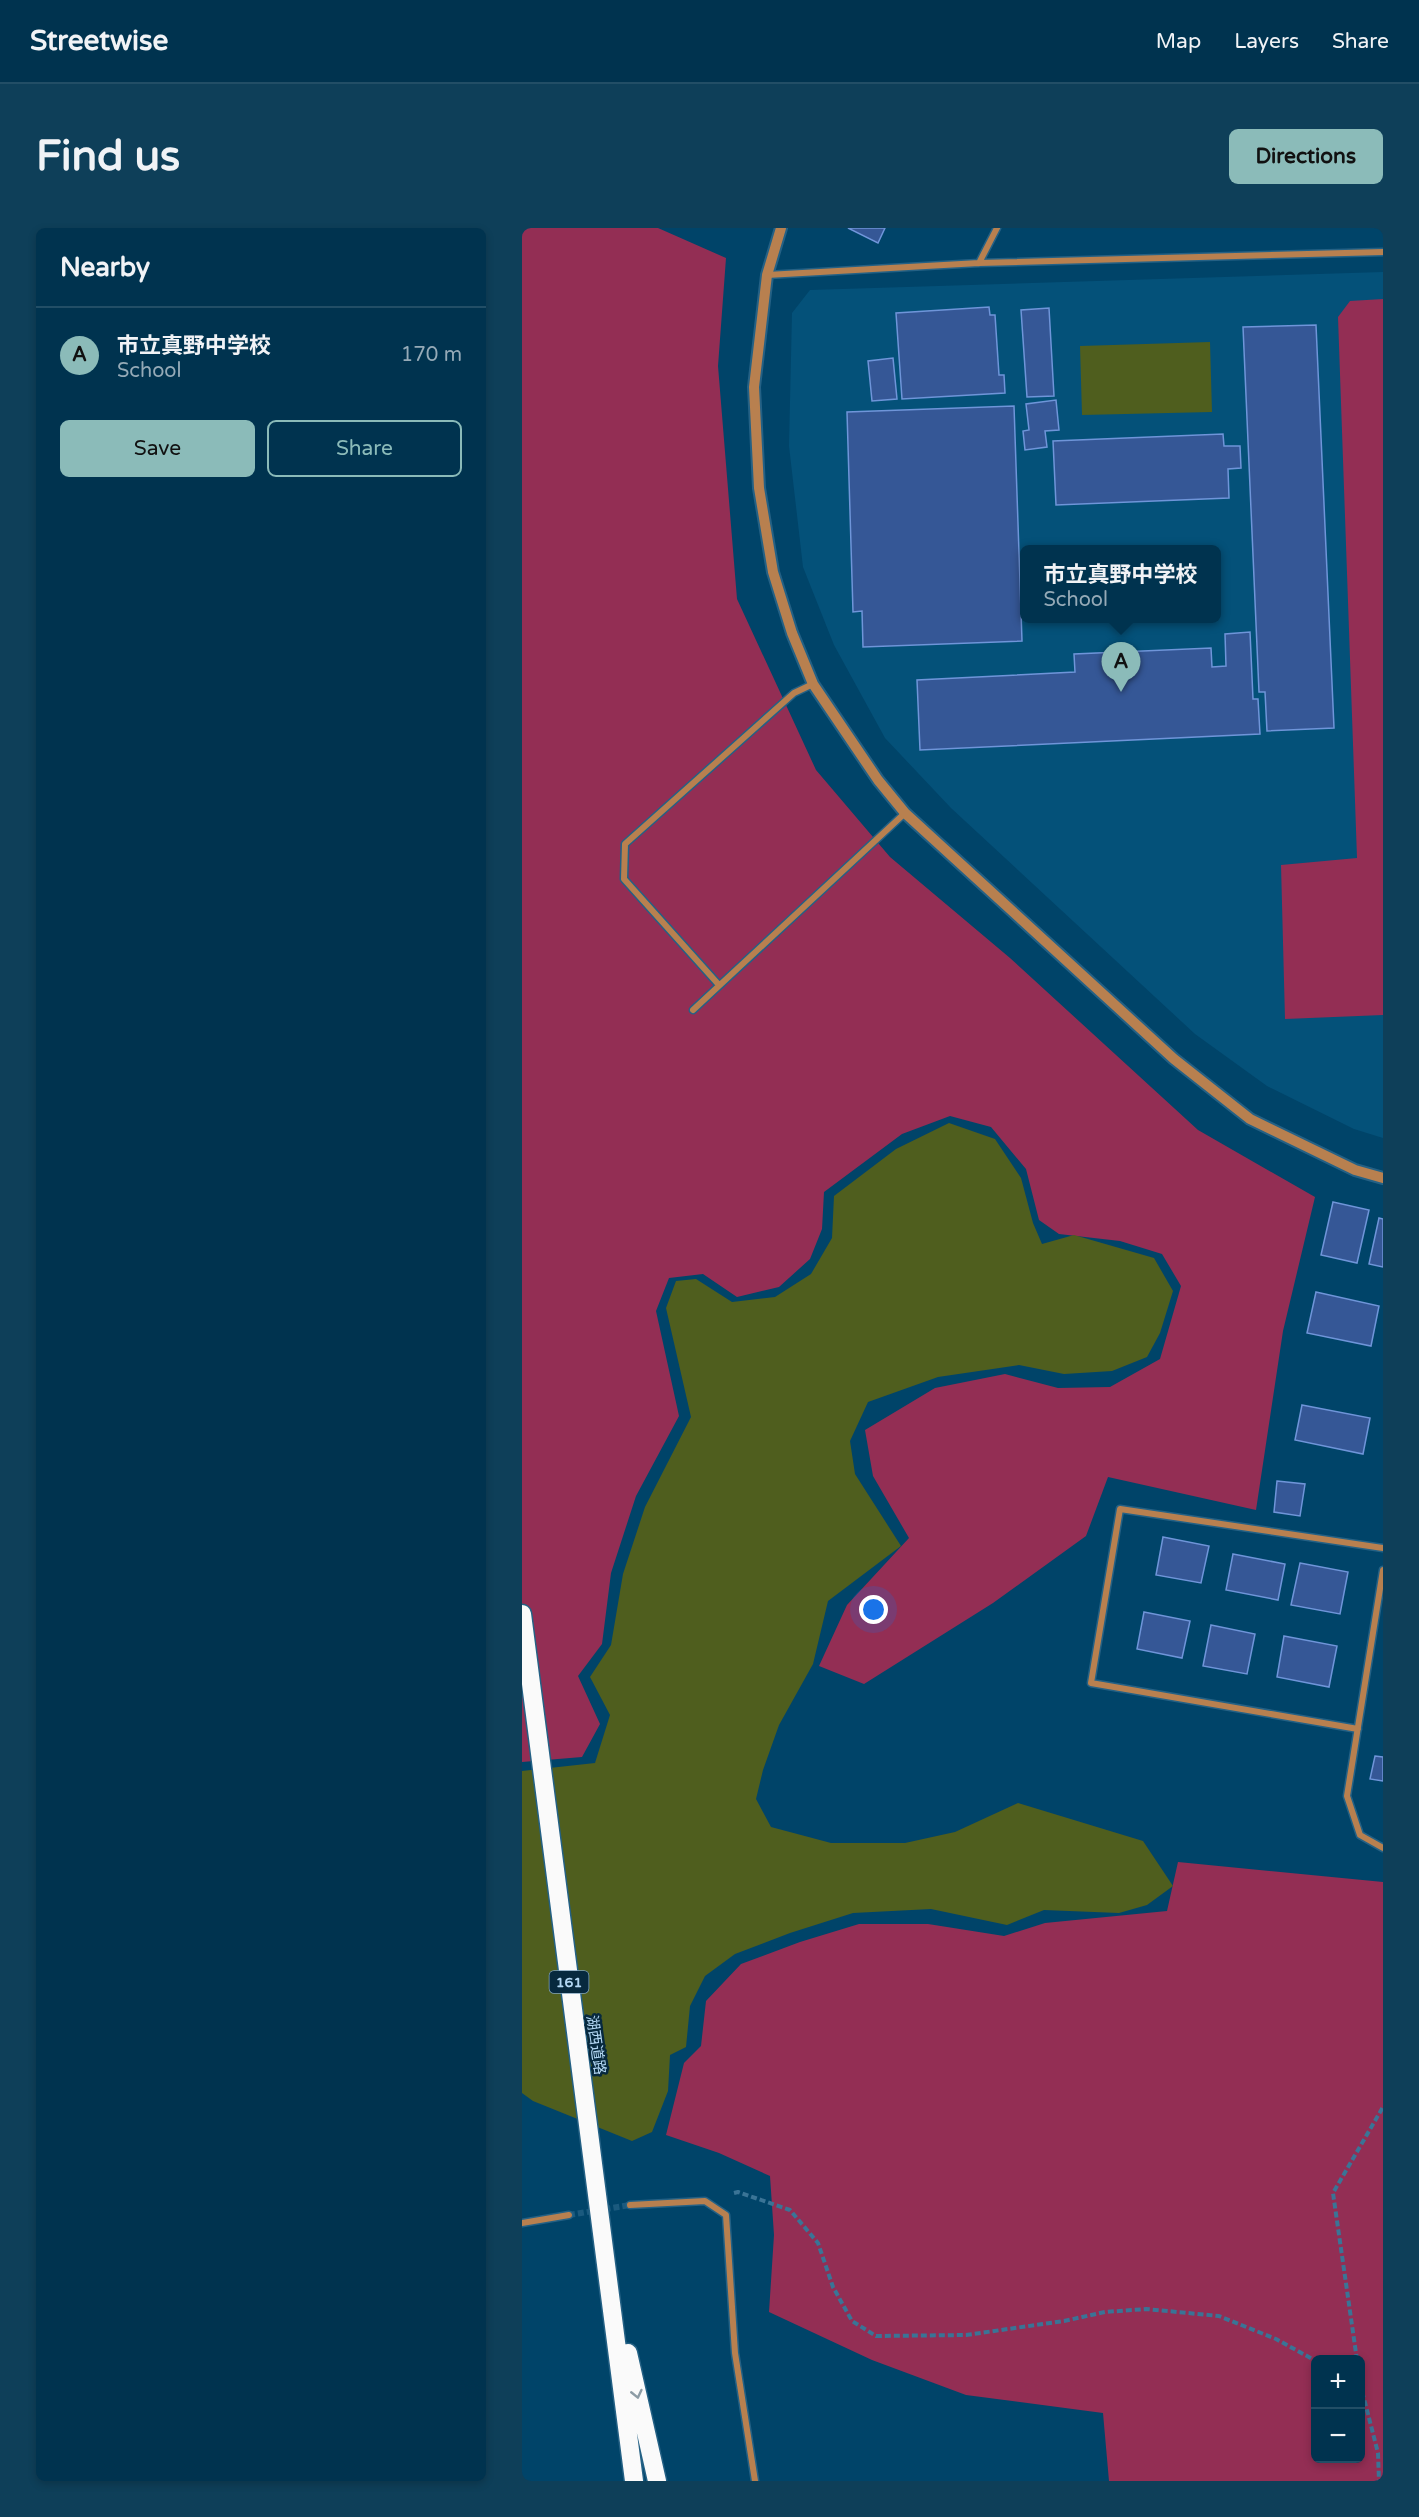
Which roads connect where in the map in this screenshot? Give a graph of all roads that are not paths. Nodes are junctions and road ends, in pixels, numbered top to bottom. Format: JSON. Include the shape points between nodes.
{"nodes":[{"id":1,"x":782,"y":228,"type":"edge"},
{"id":2,"x":998,"y":228,"type":"edge"},
{"id":3,"x":1383,"y":252,"type":"edge"},
{"id":4,"x":979,"y":263,"type":"junction"},
{"id":5,"x":767,"y":275,"type":"junction"},
{"id":6,"x":813,"y":684,"type":"junction"},
{"id":7,"x":905,"y":813,"type":"junction"},
{"id":8,"x":719,"y":985,"type":"junction"},
{"id":9,"x":693,"y":1010,"type":"dead end"},
{"id":10,"x":1383,"y":1178,"type":"edge"},
{"id":11,"x":1383,"y":1548,"type":"edge"},
{"id":12,"x":1383,"y":1570,"type":"edge"},
{"id":13,"x":522,"y":1614,"type":"edge"},
{"id":14,"x":1358,"y":1728,"type":"junction"},
{"id":15,"x":1383,"y":1848,"type":"edge"},
{"id":16,"x":630,"y":2205,"type":"tunnel mouth"},
{"id":17,"x":569,"y":2215,"type":"tunnel mouth"},
{"id":18,"x":522,"y":2223,"type":"edge"},
{"id":19,"x":605,"y":2255,"type":"junction"},
{"id":20,"x":633,"y":2481,"type":"edge"},
{"id":21,"x":657,"y":2481,"type":"edge"},
{"id":22,"x":755,"y":2481,"type":"edge"}],
"edges":[{"from":1,"to":5,"type":"street"},
{"from":2,"to":4,"type":"street"},
{"from":3,"to":4,"type":"street"},
{"from":4,"to":5,"type":"street"},
{"from":5,"to":6,"type":"street","via":[[754,387],[759,488],[773,572]]},
{"from":6,"to":7,"type":"street"},
{"from":6,"to":8,"type":"street","via":[[794,693],[625,844],[624,879]]},
{"from":7,"to":8,"type":"street"},
{"from":7,"to":10,"type":"street","via":[[1174,1059],[1250,1119],[1355,1170]]},
{"from":8,"to":9,"type":"street"},
{"from":11,"to":14,"type":"street","via":[[1120,1509],[1091,1683]]},
{"from":12,"to":14,"type":"street"},
{"from":13,"to":19,"type":"highway","name":"湖西道路","number":"161"},
{"from":14,"to":15,"type":"street","via":[[1347,1796],[1360,1835]]},
{"from":16,"to":22,"type":"street","via":[[705,2201],[726,2215],[735,2353]]},
{"from":17,"to":18,"type":"street"},
{"from":19,"to":20,"type":"highway","name":"湖西道路","number":"161"},
{"from":19,"to":21,"type":"highway","one_way":true}]}
